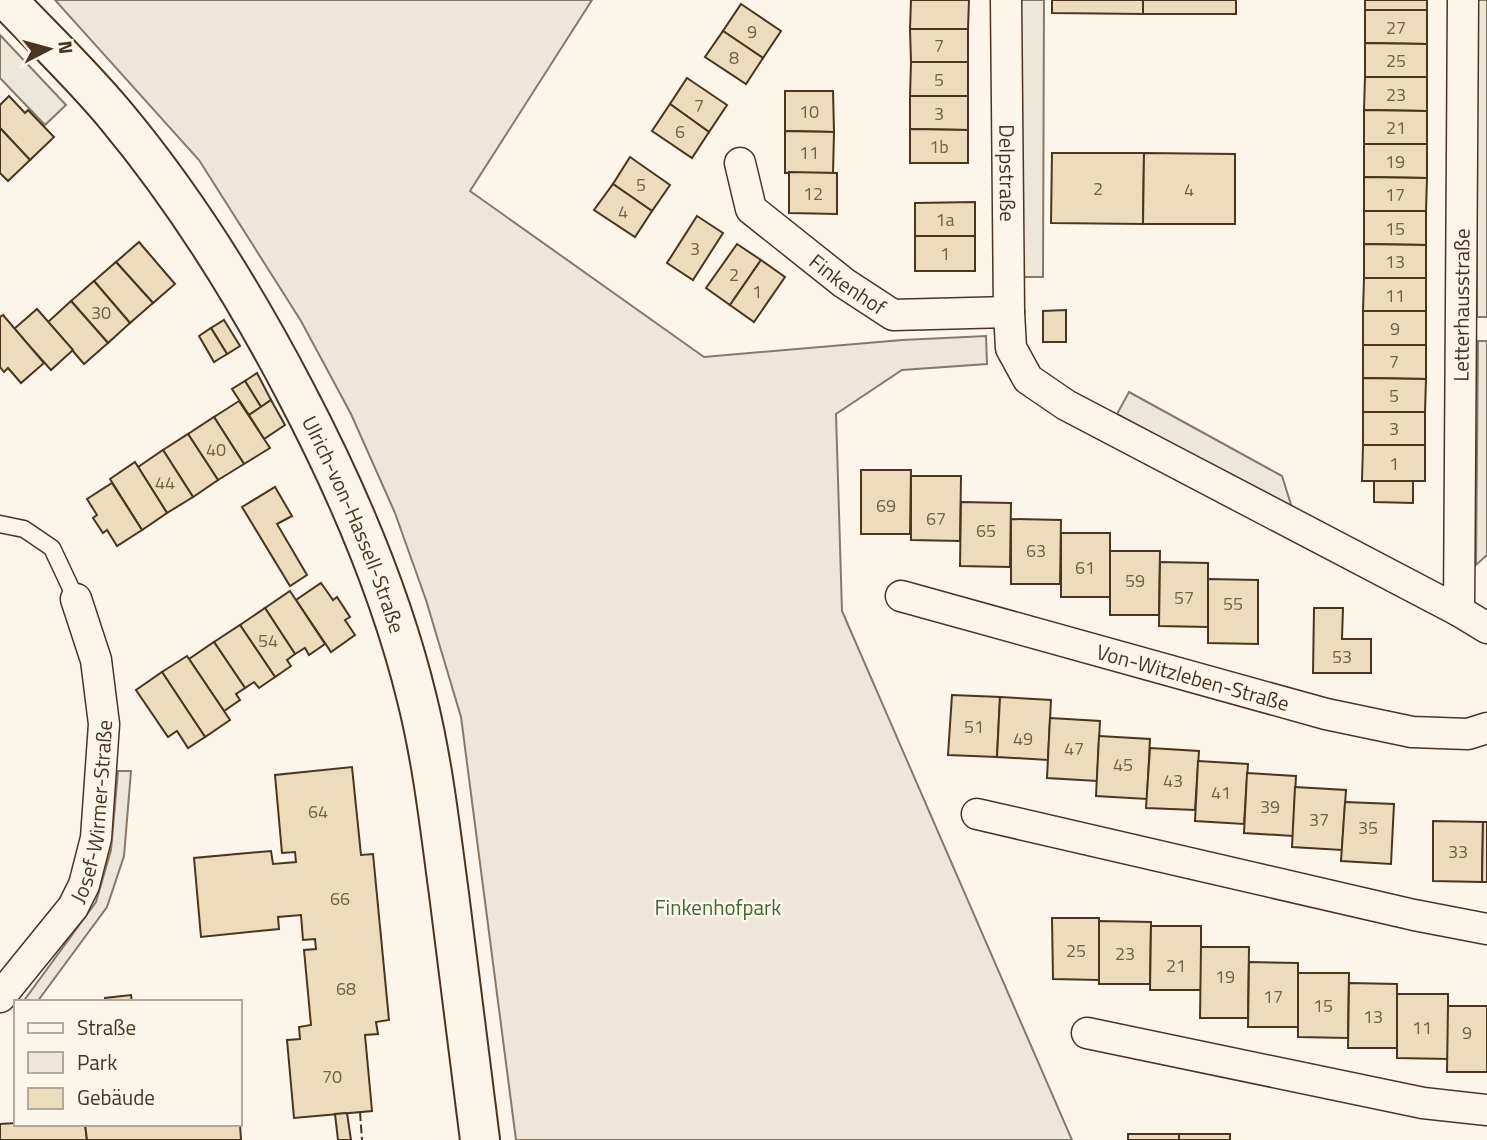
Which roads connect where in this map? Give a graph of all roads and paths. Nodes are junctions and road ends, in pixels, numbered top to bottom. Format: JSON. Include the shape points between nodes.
{"nodes":[{"id":1,"x":7,"y":0,"type":"edge"},
{"id":2,"x":1006,"y":0,"type":"edge"},
{"id":3,"x":1462,"y":0,"type":"edge"},
{"id":4,"x":740,"y":163,"type":"dead end"},
{"id":5,"x":1009,"y":312,"type":"junction"},
{"id":6,"x":0,"y":524,"type":"edge"},
{"id":7,"x":901,"y":596,"type":"dead end"},
{"id":8,"x":76,"y":599,"type":"joint"},
{"id":9,"x":1459,"y":611,"type":"junction"},
{"id":10,"x":1487,"y":628,"type":"edge"},
{"id":11,"x":1487,"y":727,"type":"edge"},
{"id":12,"x":976,"y":814,"type":"dead end"},
{"id":13,"x":1487,"y":929,"type":"edge"},
{"id":14,"x":0,"y":997,"type":"edge"},
{"id":15,"x":1087,"y":1033,"type":"dead end"},
{"id":16,"x":1487,"y":1110,"type":"edge"},
{"id":17,"x":480,"y":1140,"type":"edge"}],
"edges":[{"from":1,"to":17,"type":"street","name":"Ulrich-von-Hassell-Straße","via":[[115,114],[174,190],[270,343],[362,531],[396,623],[436,789]]},
{"from":2,"to":5,"type":"street","name":"Delpstraße"},
{"from":3,"to":9,"type":"street","name":"Letterhausstraße"},
{"from":4,"to":5,"type":"street","name":"Finkenhof","via":[[751,209],[893,316]]},
{"from":5,"to":9,"type":"street","name":"Delpstraße","via":[[1011,348],[1028,379],[1066,405]]},
{"from":6,"to":8,"type":"lane","via":[[24,529],[52,548]]},
{"from":7,"to":11,"type":"street","name":"Von-Witzleben-Straße","via":[[1326,714],[1412,732],[1468,734]]},
{"from":8,"to":14,"type":"street","name":"Josef-Wirmer-Straße","via":[[96,660],[104,724],[96,838],[85,885],[73,906]]},
{"from":9,"to":10,"type":"street"},
{"from":12,"to":13,"type":"street"},
{"from":15,"to":16,"type":"street","via":[[1423,1103]]}]}
